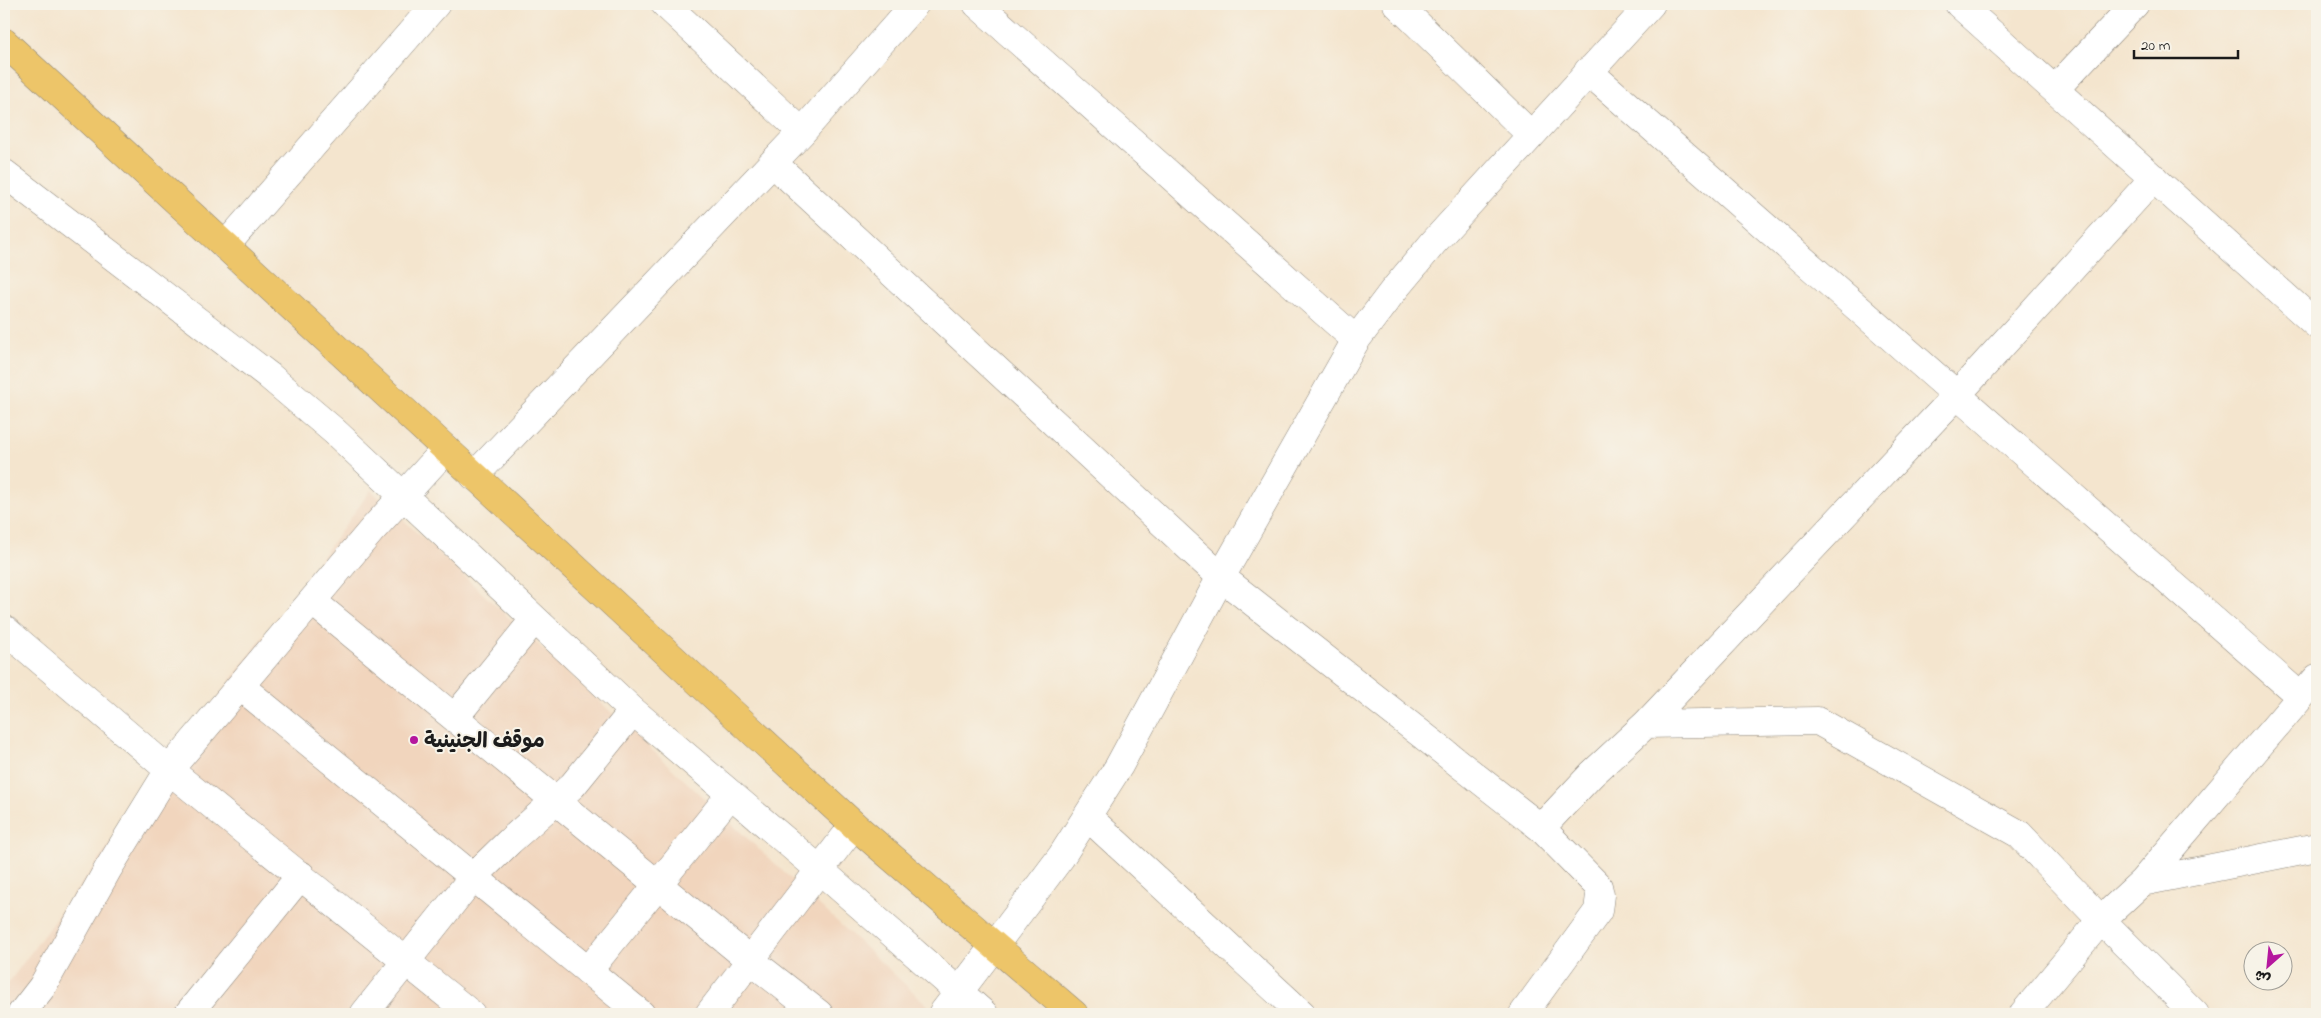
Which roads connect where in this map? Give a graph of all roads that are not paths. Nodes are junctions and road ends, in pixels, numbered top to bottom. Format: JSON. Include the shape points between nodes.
{"nodes":[{"id":1,"x":436,"y":4,"type":"edge"},
{"id":2,"x":665,"y":4,"type":"edge"},
{"id":3,"x":915,"y":4,"type":"edge"},
{"id":4,"x":977,"y":4,"type":"edge"},
{"id":5,"x":1397,"y":4,"type":"edge"},
{"id":6,"x":1651,"y":4,"type":"edge"},
{"id":7,"x":1960,"y":4,"type":"edge"},
{"id":8,"x":2134,"y":4,"type":"edge"},
{"id":9,"x":4,"y":42,"type":"edge"},
{"id":10,"x":1588,"y":71,"type":"junction"},
{"id":11,"x":2054,"y":89,"type":"junction"},
{"id":12,"x":802,"y":132,"type":"junction"},
{"id":13,"x":1530,"y":134,"type":"junction"},
{"id":14,"x":772,"y":163,"type":"junction"},
{"id":15,"x":4,"y":173,"type":"edge"},
{"id":16,"x":2154,"y":178,"type":"junction"},
{"id":17,"x":225,"y":246,"type":"junction"},
{"id":18,"x":2317,"y":325,"type":"edge"},
{"id":19,"x":1356,"y":340,"type":"junction"},
{"id":20,"x":1956,"y":396,"type":"junction"},
{"id":21,"x":446,"y":449,"type":"junction"},
{"id":22,"x":474,"y":476,"type":"junction"},
{"id":23,"x":402,"y":498,"type":"junction"},
{"id":24,"x":1220,"y":577,"type":"junction"},
{"id":25,"x":312,"y":601,"type":"junction"},
{"id":26,"x":534,"y":620,"type":"junction"},
{"id":27,"x":4,"y":629,"type":"edge"},
{"id":28,"x":240,"y":686,"type":"junction"},
{"id":29,"x":2309,"y":687,"type":"edge"},
{"id":30,"x":633,"y":711,"type":"junction"},
{"id":31,"x":454,"y":717,"type":"junction"},
{"id":32,"x":1646,"y":724,"type":"junction"},
{"id":33,"x":169,"y":770,"type":"junction"},
{"id":34,"x":731,"y":794,"type":"junction"},
{"id":35,"x":557,"y":801,"type":"junction"},
{"id":36,"x":1088,"y":817,"type":"junction"},
{"id":37,"x":854,"y":825,"type":"junction"},
{"id":38,"x":1541,"y":828,"type":"junction"},
{"id":39,"x":2317,"y":847,"type":"edge"},
{"id":40,"x":820,"y":870,"type":"junction"},
{"id":41,"x":301,"y":875,"type":"junction"},
{"id":42,"x":473,"y":877,"type":"junction"},
{"id":43,"x":2142,"y":882,"type":"junction"},
{"id":44,"x":658,"y":884,"type":"junction"},
{"id":45,"x":2101,"y":920,"type":"junction"},
{"id":46,"x":994,"y":946,"type":"junction"},
{"id":47,"x":750,"y":960,"type":"junction"},
{"id":48,"x":406,"y":961,"type":"junction"},
{"id":49,"x":588,"y":971,"type":"junction"},
{"id":50,"x":958,"y":992,"type":"junction"},
{"id":51,"x":21,"y":1014,"type":"edge"},
{"id":52,"x":188,"y":1014,"type":"edge"},
{"id":53,"x":364,"y":1014,"type":"edge"},
{"id":54,"x":471,"y":1014,"type":"edge"},
{"id":55,"x":641,"y":1014,"type":"edge"},
{"id":56,"x":709,"y":1014,"type":"edge"},
{"id":57,"x":819,"y":1014,"type":"edge"},
{"id":58,"x":942,"y":1014,"type":"edge"},
{"id":59,"x":984,"y":1014,"type":"edge"},
{"id":60,"x":1074,"y":1014,"type":"edge"},
{"id":61,"x":1302,"y":1014,"type":"edge"},
{"id":62,"x":1523,"y":1014,"type":"edge"},
{"id":63,"x":2023,"y":1014,"type":"edge"},
{"id":64,"x":2195,"y":1014,"type":"edge"}],
"edges":[{"from":1,"to":17,"type":"street"},
{"from":2,"to":12,"type":"street"},
{"from":3,"to":12,"type":"street"},
{"from":4,"to":19,"type":"street"},
{"from":5,"to":13,"type":"street"},
{"from":6,"to":10,"type":"street"},
{"from":7,"to":11,"type":"street"},
{"from":8,"to":11,"type":"street"},
{"from":9,"to":17,"type":"highway"},
{"from":10,"to":13,"type":"street"},
{"from":10,"to":20,"type":"street"},
{"from":11,"to":16,"type":"street"},
{"from":12,"to":14,"type":"street"},
{"from":13,"to":19,"type":"street","via":[[1392,290]]},
{"from":14,"to":22,"type":"street"},
{"from":14,"to":24,"type":"street"},
{"from":15,"to":23,"type":"street","via":[[268,375],[334,431]]},
{"from":16,"to":18,"type":"street"},
{"from":16,"to":20,"type":"street"},
{"from":17,"to":21,"type":"highway"},
{"from":19,"to":24,"type":"street"},
{"from":20,"to":29,"type":"street"},
{"from":20,"to":32,"type":"street"},
{"from":21,"to":22,"type":"highway"},
{"from":21,"to":23,"type":"street"},
{"from":22,"to":37,"type":"highway"},
{"from":23,"to":25,"type":"street"},
{"from":23,"to":26,"type":"street"},
{"from":24,"to":36,"type":"street","via":[[1119,766]]},
{"from":24,"to":38,"type":"street"},
{"from":25,"to":28,"type":"street"},
{"from":25,"to":31,"type":"street"},
{"from":26,"to":30,"type":"street"},
{"from":26,"to":31,"type":"street"},
{"from":27,"to":33,"type":"street"},
{"from":28,"to":33,"type":"street"},
{"from":28,"to":42,"type":"street"},
{"from":29,"to":43,"type":"street"},
{"from":30,"to":34,"type":"street"},
{"from":30,"to":35,"type":"street"},
{"from":31,"to":35,"type":"street"},
{"from":32,"to":38,"type":"street"},
{"from":32,"to":45,"type":"street","via":[[1818,721],[2019,834]]},
{"from":33,"to":41,"type":"street"},
{"from":33,"to":51,"type":"street","via":[[42,986]]},
{"from":34,"to":40,"type":"street"},
{"from":34,"to":44,"type":"street"},
{"from":35,"to":42,"type":"street"},
{"from":35,"to":44,"type":"street"},
{"from":36,"to":46,"type":"street"},
{"from":36,"to":61,"type":"street"},
{"from":37,"to":40,"type":"street"},
{"from":37,"to":46,"type":"highway"},
{"from":38,"to":62,"type":"street","via":[[1598,886],[1600,895],[1598,911]]},
{"from":39,"to":43,"type":"street"},
{"from":40,"to":47,"type":"street"},
{"from":40,"to":50,"type":"street"},
{"from":41,"to":48,"type":"street"},
{"from":41,"to":52,"type":"street"},
{"from":42,"to":48,"type":"street"},
{"from":42,"to":49,"type":"street"},
{"from":43,"to":45,"type":"street"},
{"from":44,"to":47,"type":"street"},
{"from":44,"to":49,"type":"street"},
{"from":45,"to":63,"type":"street"},
{"from":45,"to":64,"type":"street"},
{"from":46,"to":50,"type":"street"},
{"from":46,"to":60,"type":"highway"},
{"from":47,"to":56,"type":"street"},
{"from":47,"to":57,"type":"street"},
{"from":48,"to":53,"type":"street"},
{"from":48,"to":54,"type":"street"},
{"from":49,"to":55,"type":"street"},
{"from":50,"to":58,"type":"street"},
{"from":50,"to":59,"type":"street"}]}
